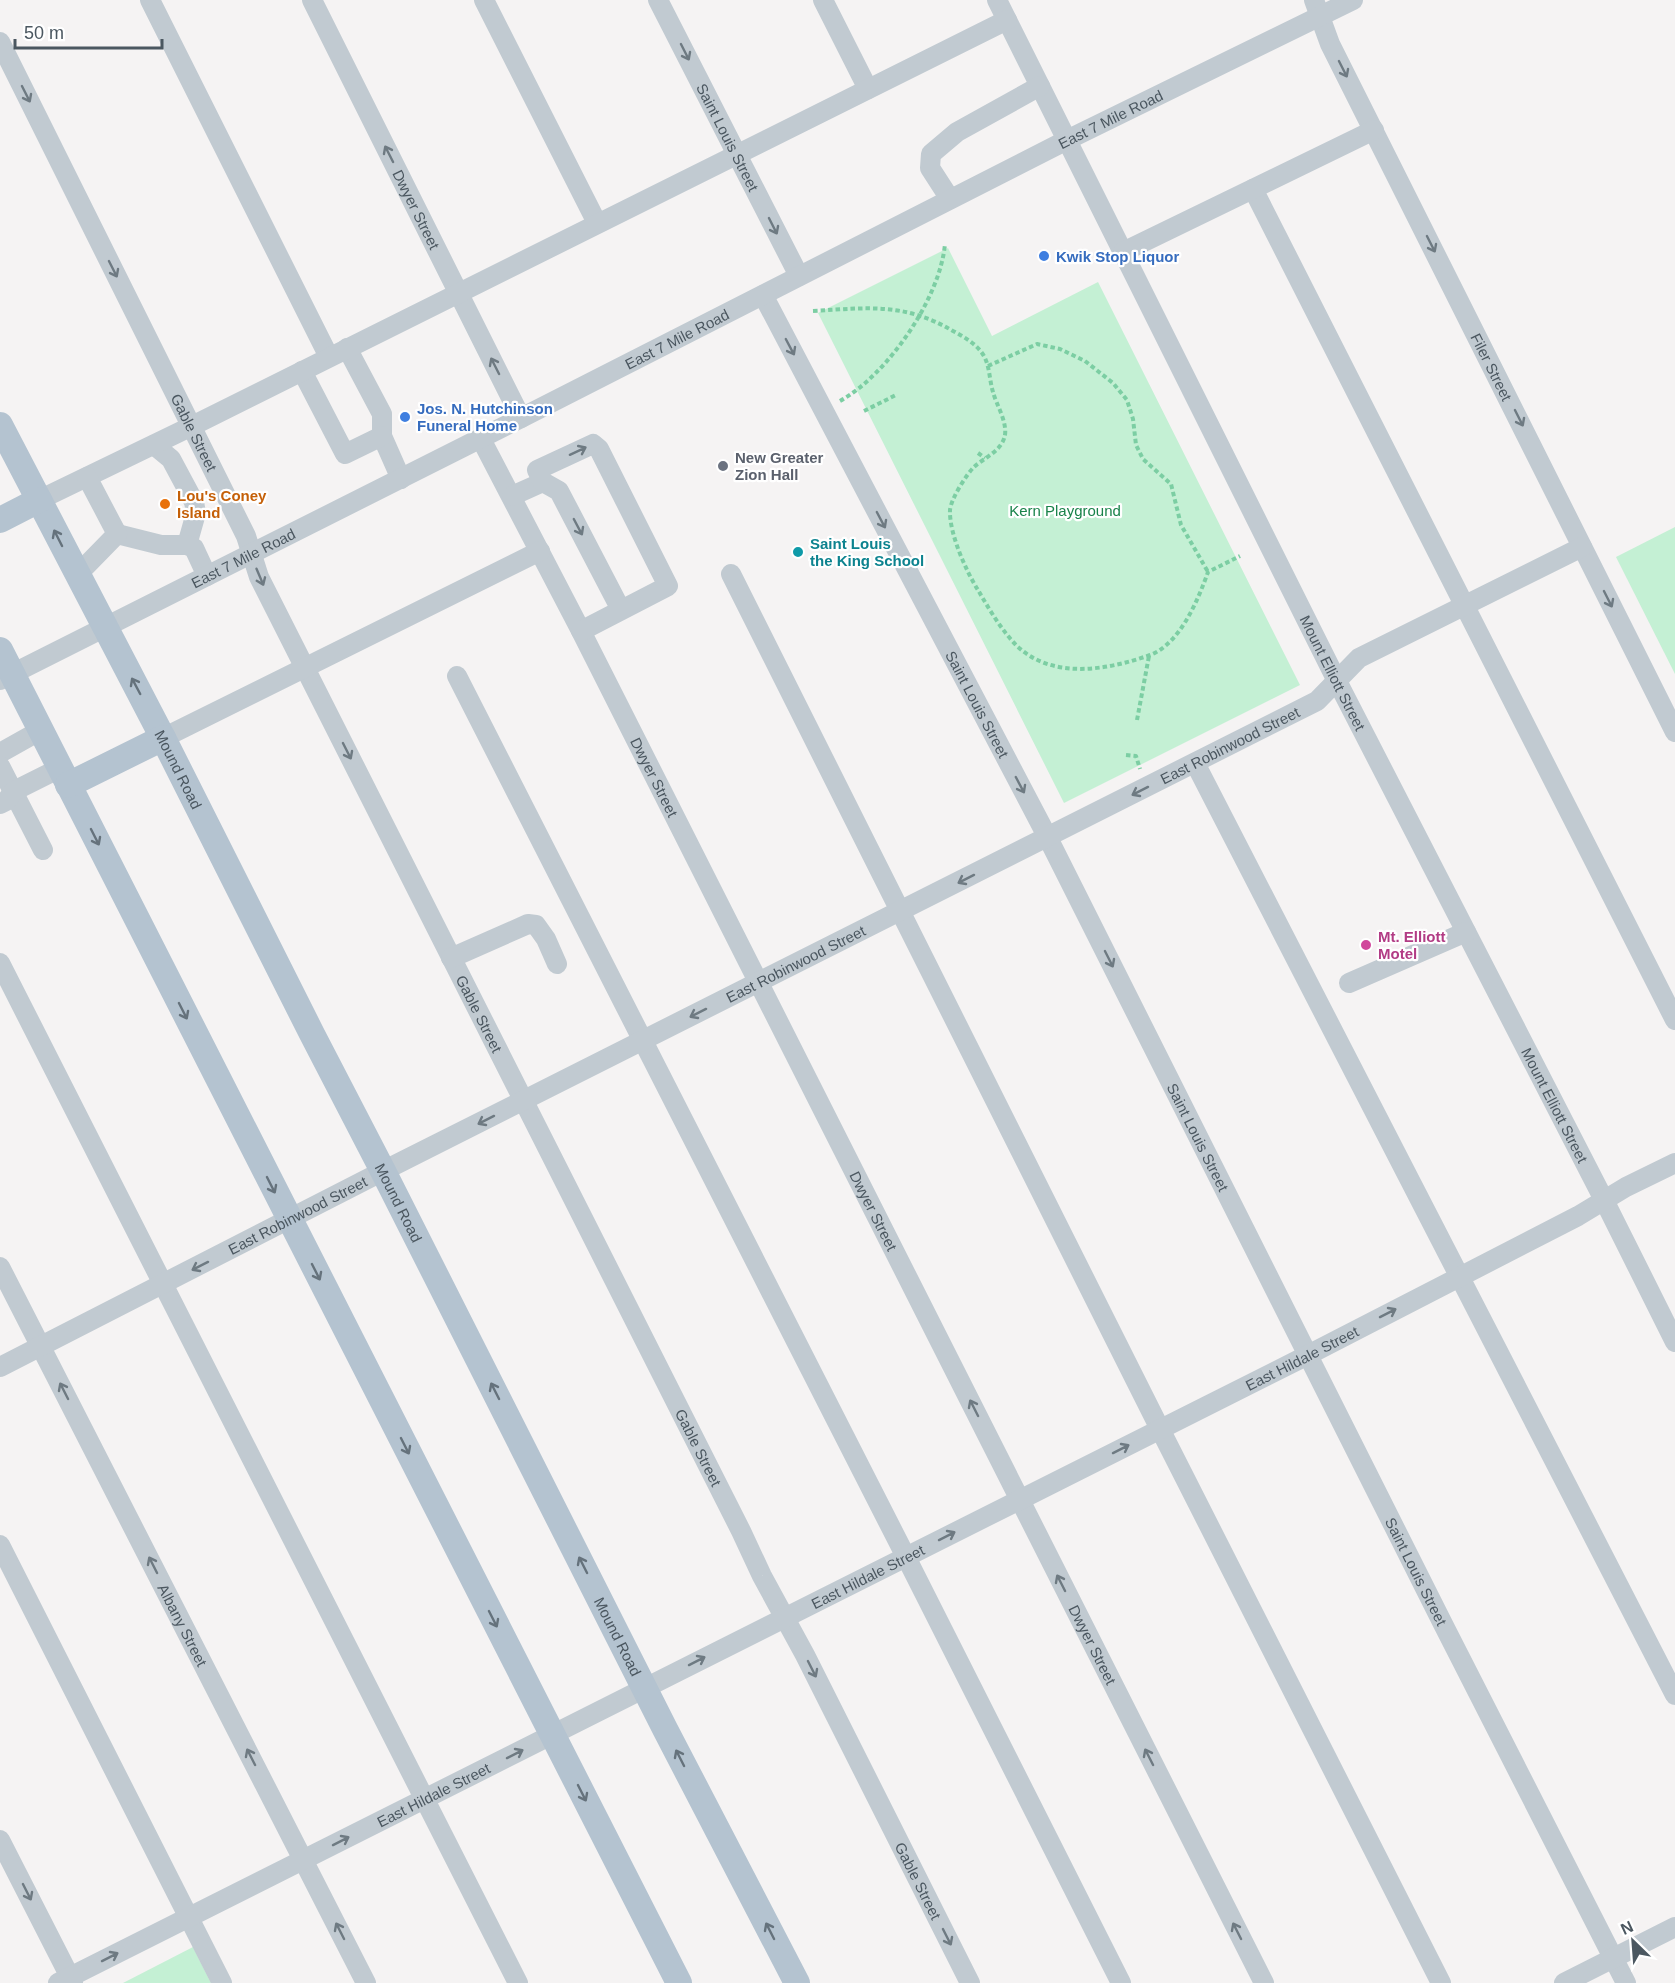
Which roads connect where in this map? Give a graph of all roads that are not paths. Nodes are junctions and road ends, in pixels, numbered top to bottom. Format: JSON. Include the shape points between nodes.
{"nodes":[{"id":1,"x":150,"y":0,"type":"edge"},
{"id":2,"x":312,"y":0,"type":"edge"},
{"id":3,"x":484,"y":0,"type":"edge"},
{"id":4,"x":658,"y":0,"type":"edge"},
{"id":5,"x":823,"y":0,"type":"edge"},
{"id":6,"x":997,"y":0,"type":"edge"},
{"id":7,"x":1353,"y":0,"type":"edge"},
{"id":8,"x":1317,"y":8,"type":"edge"},
{"id":9,"x":1007,"y":20,"type":"junction"},
{"id":10,"x":0,"y":42,"type":"edge"},
{"id":11,"x":1040,"y":86,"type":"junction"},
{"id":12,"x":868,"y":89,"type":"junction"},
{"id":13,"x":1374,"y":130,"type":"junction"},
{"id":14,"x":1067,"y":140,"type":"junction"},
{"id":15,"x":736,"y":154,"type":"junction"},
{"id":16,"x":1253,"y":189,"type":"junction"},
{"id":17,"x":950,"y":199,"type":"junction"},
{"id":18,"x":597,"y":223,"type":"junction"},
{"id":19,"x":1123,"y":252,"type":"junction"},
{"id":20,"x":799,"y":276,"type":"junction"},
{"id":21,"x":458,"y":292,"type":"junction"},
{"id":22,"x":763,"y":295,"type":"junction"},
{"id":23,"x":347,"y":348,"type":"junction"},
{"id":24,"x":329,"y":357,"type":"junction"},
{"id":25,"x":302,"y":371,"type":"junction"},
{"id":26,"x":521,"y":418,"type":"junction"},
{"id":27,"x":0,"y":425,"type":"edge"},
{"id":28,"x":192,"y":426,"type":"junction"},
{"id":29,"x":382,"y":436,"type":"junction"},
{"id":30,"x":481,"y":439,"type":"junction"},
{"id":31,"x":154,"y":445,"type":"junction"},
{"id":32,"x":87,"y":477,"type":"junction"},
{"id":33,"x":401,"y":479,"type":"junction"},
{"id":34,"x":543,"y":482,"type":"junction"},
{"id":35,"x":512,"y":496,"type":"junction"},
{"id":36,"x":39,"y":500,"type":"junction"},
{"id":37,"x":0,"y":520,"type":"edge"},
{"id":38,"x":117,"y":534,"type":"junction"},
{"id":39,"x":187,"y":545,"type":"junction"},
{"id":40,"x":1582,"y":547,"type":"junction"},
{"id":41,"x":540,"y":551,"type":"junction"},
{"id":42,"x":252,"y":554,"type":"junction"},
{"id":43,"x":731,"y":574,"type":"dead end"},
{"id":44,"x":77,"y":575,"type":"junction"},
{"id":45,"x":207,"y":576,"type":"junction"},
{"id":46,"x":1465,"y":605,"type":"junction"},
{"id":47,"x":621,"y":610,"type":"junction"},
{"id":48,"x":105,"y":627,"type":"junction"},
{"id":49,"x":580,"y":631,"type":"junction"},
{"id":50,"x":0,"y":650,"type":"edge"},
{"id":51,"x":305,"y":667,"type":"junction"},
{"id":52,"x":457,"y":676,"type":"dead end"},
{"id":53,"x":6,"y":677,"type":"edge"},
{"id":54,"x":1337,"y":681,"type":"junction"},
{"id":55,"x":41,"y":730,"type":"junction"},
{"id":56,"x":1675,"y":732,"type":"edge"},
{"id":57,"x":163,"y":738,"type":"junction"},
{"id":58,"x":0,"y":753,"type":"edge"},
{"id":59,"x":1195,"y":763,"type":"junction"},
{"id":60,"x":0,"y":766,"type":"edge"},
{"id":61,"x":64,"y":776,"type":"junction"},
{"id":62,"x":7,"y":797,"type":"edge"},
{"id":63,"x":1048,"y":838,"type":"junction"},
{"id":64,"x":43,"y":850,"type":"dead end"},
{"id":65,"x":900,"y":912,"type":"junction"},
{"id":66,"x":1466,"y":932,"type":"junction"},
{"id":67,"x":452,"y":958,"type":"junction"},
{"id":68,"x":0,"y":963,"type":"edge"},
{"id":69,"x":556,"y":963,"type":"dead end"},
{"id":70,"x":759,"y":983,"type":"junction"},
{"id":71,"x":1349,"y":983,"type":"dead end"},
{"id":72,"x":1675,"y":1020,"type":"edge"},
{"id":73,"x":643,"y":1041,"type":"junction"},
{"id":74,"x":524,"y":1101,"type":"junction"},
{"id":75,"x":1675,"y":1162,"type":"edge"},
{"id":76,"x":383,"y":1172,"type":"junction"},
{"id":77,"x":1604,"y":1200,"type":"junction"},
{"id":78,"x":289,"y":1220,"type":"junction"},
{"id":79,"x":0,"y":1267,"type":"edge"},
{"id":80,"x":1459,"y":1276,"type":"junction"},
{"id":81,"x":165,"y":1285,"type":"junction"},
{"id":82,"x":1675,"y":1342,"type":"edge"},
{"id":83,"x":42,"y":1347,"type":"junction"},
{"id":84,"x":1308,"y":1354,"type":"junction"},
{"id":85,"x":0,"y":1368,"type":"edge"},
{"id":86,"x":1160,"y":1429,"type":"junction"},
{"id":87,"x":1020,"y":1499,"type":"junction"},
{"id":88,"x":0,"y":1545,"type":"edge"},
{"id":89,"x":906,"y":1557,"type":"junction"},
{"id":90,"x":784,"y":1618,"type":"junction"},
{"id":91,"x":645,"y":1688,"type":"junction"},
{"id":92,"x":1675,"y":1695,"type":"edge"},
{"id":93,"x":552,"y":1735,"type":"junction"},
{"id":94,"x":424,"y":1799,"type":"junction"},
{"id":95,"x":0,"y":1840,"type":"edge"},
{"id":96,"x":303,"y":1860,"type":"junction"},
{"id":97,"x":188,"y":1918,"type":"junction"},
{"id":98,"x":1675,"y":1928,"type":"edge"},
{"id":99,"x":1613,"y":1958,"type":"junction"},
{"id":100,"x":67,"y":1981,"type":"edge"},
{"id":101,"x":222,"y":1983,"type":"edge"},
{"id":102,"x":366,"y":1983,"type":"edge"},
{"id":103,"x":518,"y":1983,"type":"edge"},
{"id":104,"x":679,"y":1983,"type":"edge"},
{"id":105,"x":797,"y":1983,"type":"edge"},
{"id":106,"x":970,"y":1983,"type":"edge"},
{"id":107,"x":1121,"y":1983,"type":"edge"},
{"id":108,"x":1264,"y":1983,"type":"edge"},
{"id":109,"x":1442,"y":1983,"type":"edge"},
{"id":110,"x":1564,"y":1983,"type":"edge"},
{"id":111,"x":1626,"y":1983,"type":"edge"}],
"edges":[{"from":1,"to":24,"type":"street"},
{"from":21,"to":2,"type":"street","name":"Dwyer Street","one_way":true},
{"from":3,"to":18,"type":"street"},
{"from":4,"to":15,"type":"street","name":"Saint Louis Street","one_way":true},
{"from":5,"to":12,"type":"street"},
{"from":6,"to":9,"type":"street","name":"Mount Elliott Street"},
{"from":7,"to":8,"type":"street","name":"East 7 Mile Road"},
{"from":8,"to":13,"type":"street","name":"Filer Street","one_way":true,"via":[[1330,44]]},
{"from":8,"to":14,"type":"street","name":"East 7 Mile Road"},
{"from":9,"to":11,"type":"street","name":"Mount Elliott Street"},
{"from":9,"to":12,"type":"street"},
{"from":10,"to":28,"type":"street","name":"Gable Street","one_way":true},
{"from":11,"to":14,"type":"street","name":"Mount Elliott Street"},
{"from":11,"to":17,"type":"street","via":[[957,132],[931,154],[930,168]]},
{"from":12,"to":15,"type":"street"},
{"from":13,"to":16,"type":"street"},
{"from":13,"to":40,"type":"street","name":"Filer Street","one_way":true},
{"from":14,"to":17,"type":"street","name":"East 7 Mile Road"},
{"from":14,"to":19,"type":"street","name":"Mount Elliott Street"},
{"from":15,"to":18,"type":"street"},
{"from":15,"to":20,"type":"street","name":"Saint Louis Street","one_way":true},
{"from":16,"to":19,"type":"street"},
{"from":16,"to":46,"type":"street"},
{"from":17,"to":20,"type":"street","name":"East 7 Mile Road"},
{"from":18,"to":21,"type":"street"},
{"from":19,"to":54,"type":"street","name":"Mount Elliott Street"},
{"from":20,"to":22,"type":"street","name":"East 7 Mile Road"},
{"from":21,"to":23,"type":"street"},
{"from":26,"to":21,"type":"street","name":"Dwyer Street","one_way":true},
{"from":22,"to":26,"type":"street","name":"East 7 Mile Road"},
{"from":22,"to":63,"type":"street","name":"Saint Louis Street","one_way":true},
{"from":23,"to":24,"type":"street"},
{"from":23,"to":29,"type":"street","via":[[382,414]]},
{"from":24,"to":25,"type":"street"},
{"from":25,"to":28,"type":"street"},
{"from":25,"to":29,"type":"street","via":[[345,454]]},
{"from":26,"to":30,"type":"street","name":"East 7 Mile Road"},
{"from":27,"to":36,"type":"main road","name":"Mound Road"},
{"from":28,"to":31,"type":"street"},
{"from":28,"to":42,"type":"street","name":"Gable Street"},
{"from":29,"to":33,"type":"street"},
{"from":30,"to":33,"type":"street","name":"East 7 Mile Road"},
{"from":30,"to":35,"type":"street","name":"Dwyer Street"},
{"from":31,"to":32,"type":"street"},
{"from":31,"to":39,"type":"street","via":[[171,459],[194,502],[196,513]]},
{"from":32,"to":36,"type":"street"},
{"from":32,"to":38,"type":"street"},
{"from":33,"to":42,"type":"street","name":"East 7 Mile Road"},
{"from":34,"to":35,"type":"street"},
{"from":34,"to":47,"type":"street","one_way":true,"via":[[559,491]]},
{"from":34,"to":47,"type":"street","one_way":true,"via":[[537,470],[592,444],[599,449],[668,586]]},
{"from":35,"to":41,"type":"street","name":"Dwyer Street"},
{"from":36,"to":37,"type":"main road"},
{"from":44,"to":36,"type":"main road","name":"Mound Road","one_way":true},
{"from":38,"to":39,"type":"street","via":[[160,545]]},
{"from":38,"to":44,"type":"street"},
{"from":39,"to":45,"type":"street","via":[[194,548]]},
{"from":40,"to":46,"type":"street","name":"East Robinwood Street"},
{"from":40,"to":56,"type":"street","name":"Filer Street","one_way":true},
{"from":41,"to":49,"type":"street","name":"Dwyer Street"},
{"from":41,"to":51,"type":"street"},
{"from":42,"to":45,"type":"street","name":"East 7 Mile Road"},
{"from":42,"to":51,"type":"street","name":"Gable Street","one_way":true,"via":[[259,576]]},
{"from":43,"to":65,"type":"street"},
{"from":44,"to":48,"type":"main road","name":"Mound Road"},
{"from":45,"to":48,"type":"street","name":"East 7 Mile Road"},
{"from":46,"to":54,"type":"street","name":"East Robinwood Street","via":[[1359,658]]},
{"from":46,"to":72,"type":"street"},
{"from":47,"to":49,"type":"street"},
{"from":48,"to":53,"type":"street","name":"East 7 Mile Road"},
{"from":57,"to":48,"type":"main road","name":"Mound Road","one_way":true},
{"from":49,"to":70,"type":"street","name":"Dwyer Street"},
{"from":50,"to":53,"type":"main road"},
{"from":51,"to":57,"type":"street"},
{"from":51,"to":67,"type":"street","name":"Gable Street","one_way":true},
{"from":52,"to":73,"type":"street"},
{"from":53,"to":55,"type":"main road"},
{"from":54,"to":59,"type":"street","name":"East Robinwood Street","via":[[1317,701]]},
{"from":54,"to":66,"type":"street","name":"Mount Elliott Street"},
{"from":55,"to":58,"type":"street"},
{"from":55,"to":61,"type":"main road"},
{"from":57,"to":61,"type":"main road"},
{"from":57,"to":76,"type":"main road","name":"Mound Road"},
{"from":59,"to":63,"type":"street","name":"East Robinwood Street","one_way":true},
{"from":59,"to":80,"type":"street"},
{"from":60,"to":62,"type":"street"},
{"from":61,"to":62,"type":"street"},
{"from":61,"to":78,"type":"main road","one_way":true},
{"from":62,"to":64,"type":"street"},
{"from":63,"to":65,"type":"street","name":"East Robinwood Street","one_way":true},
{"from":63,"to":84,"type":"street","name":"Saint Louis Street","one_way":true},
{"from":65,"to":70,"type":"street","name":"East Robinwood Street"},
{"from":65,"to":86,"type":"street"},
{"from":66,"to":71,"type":"street"},
{"from":66,"to":77,"type":"street","name":"Mount Elliott Street"},
{"from":67,"to":69,"type":"street","via":[[528,924],[536,925]]},
{"from":67,"to":74,"type":"street","name":"Gable Street"},
{"from":68,"to":81,"type":"street"},
{"from":70,"to":73,"type":"street","name":"East Robinwood Street","one_way":true},
{"from":87,"to":70,"type":"street","name":"Dwyer Street","one_way":true},
{"from":73,"to":74,"type":"street","name":"East Robinwood Street"},
{"from":73,"to":89,"type":"street"},
{"from":74,"to":76,"type":"street","name":"East Robinwood Street","one_way":true},
{"from":74,"to":90,"type":"street","name":"Gable Street"},
{"from":75,"to":77,"type":"street","name":"East Hildale Street"},
{"from":76,"to":78,"type":"street","name":"East Robinwood Street"},
{"from":91,"to":76,"type":"main road","name":"Mound Road","one_way":true},
{"from":77,"to":80,"type":"street","name":"East Hildale Street"},
{"from":77,"to":82,"type":"street","name":"Mount Elliott Street"},
{"from":78,"to":81,"type":"street","name":"East Robinwood Street","one_way":true},
{"from":78,"to":93,"type":"main road","one_way":true},
{"from":79,"to":83,"type":"street","name":"Albany Street"},
{"from":84,"to":80,"type":"street","name":"East Hildale Street","one_way":true},
{"from":80,"to":92,"type":"street"},
{"from":81,"to":83,"type":"street","name":"East Robinwood Street"},
{"from":81,"to":94,"type":"street"},
{"from":83,"to":85,"type":"street","name":"East Robinwood Street"},
{"from":96,"to":83,"type":"street","name":"Albany Street","one_way":true},
{"from":84,"to":86,"type":"street","name":"East Hildale Street"},
{"from":84,"to":99,"type":"street","name":"Saint Louis Street"},
{"from":87,"to":86,"type":"street","name":"East Hildale Street","one_way":true},
{"from":86,"to":109,"type":"street"},
{"from":89,"to":87,"type":"street","name":"East Hildale Street","one_way":true},
{"from":108,"to":87,"type":"street","name":"Dwyer Street","one_way":true},
{"from":88,"to":97,"type":"street"},
{"from":89,"to":90,"type":"street","name":"East Hildale Street"},
{"from":89,"to":107,"type":"street"},
{"from":91,"to":90,"type":"street","name":"East Hildale Street","one_way":true},
{"from":90,"to":106,"type":"street","name":"Gable Street","one_way":true},
{"from":91,"to":93,"type":"street","name":"East Hildale Street"},
{"from":105,"to":91,"type":"main road","name":"Mound Road","one_way":true},
{"from":94,"to":93,"type":"street","name":"East Hildale Street","one_way":true},
{"from":93,"to":104,"type":"main road","one_way":true},
{"from":96,"to":94,"type":"street","name":"East Hildale Street","one_way":true},
{"from":94,"to":103,"type":"street"},
{"from":95,"to":100,"type":"street","one_way":true},
{"from":96,"to":97,"type":"street","name":"East Hildale Street"},
{"from":102,"to":96,"type":"street","name":"Albany Street","one_way":true},
{"from":100,"to":97,"type":"street","name":"East Hildale Street","one_way":true},
{"from":97,"to":101,"type":"street"},
{"from":98,"to":99,"type":"street"},
{"from":99,"to":110,"type":"street"},
{"from":99,"to":111,"type":"street","name":"Saint Louis Street"}]}
